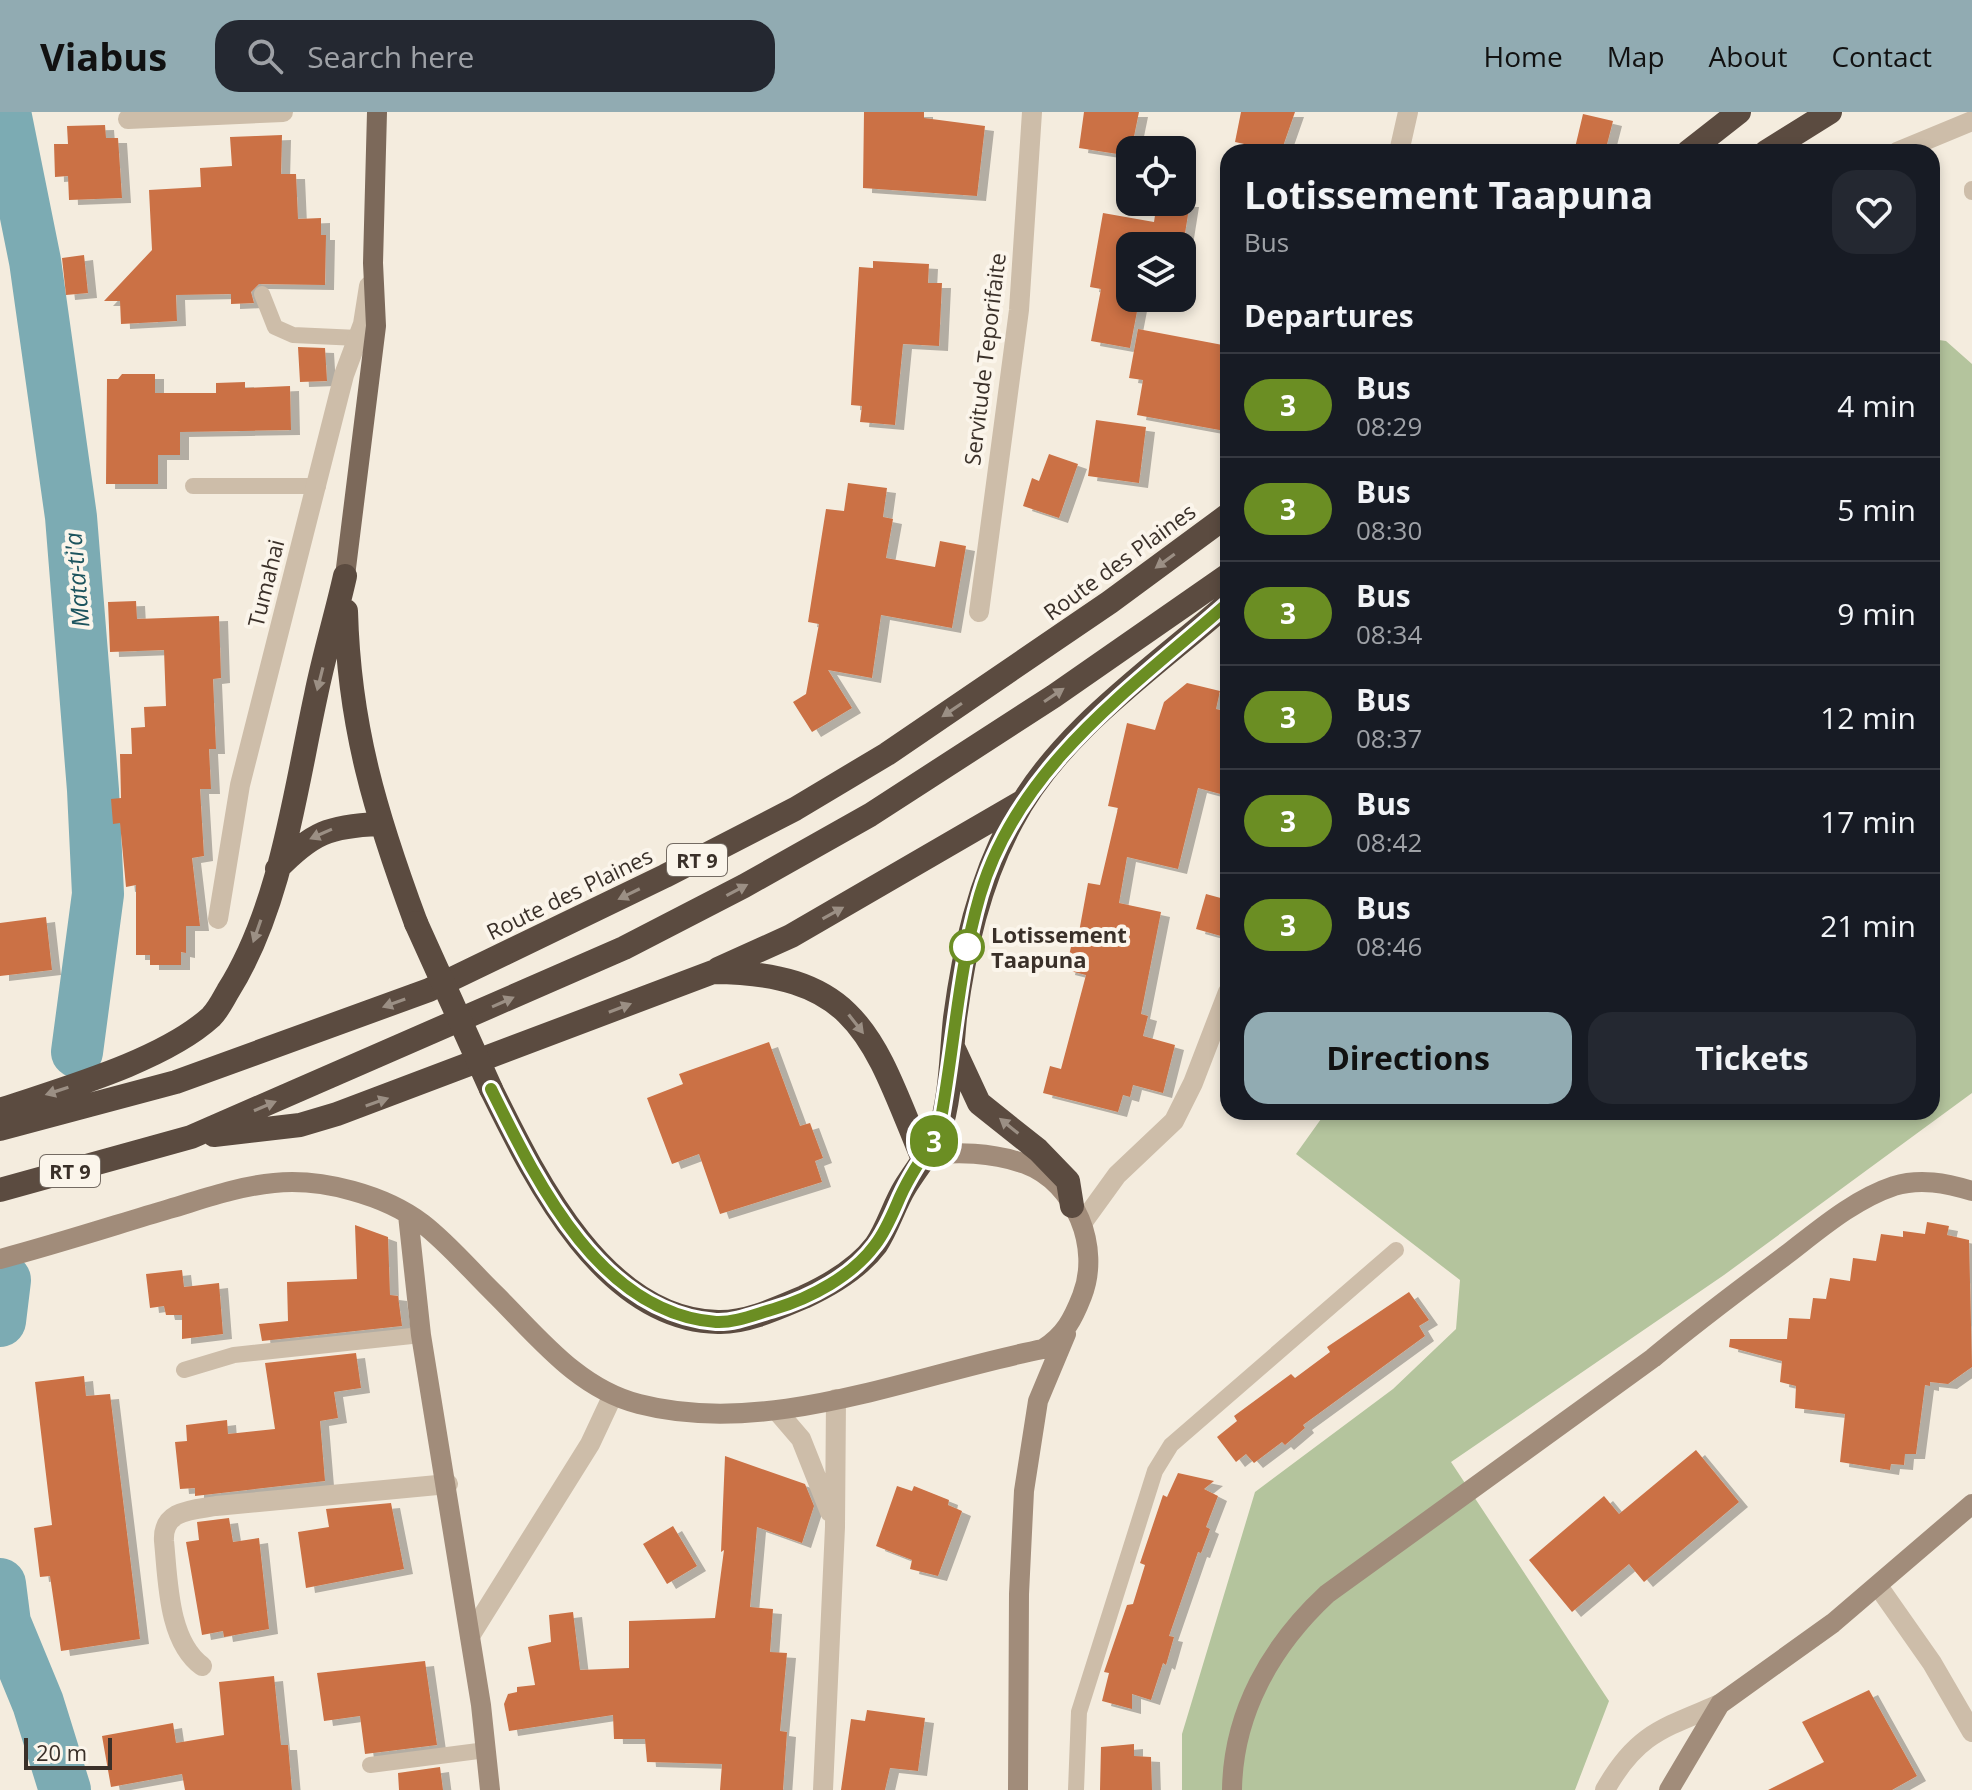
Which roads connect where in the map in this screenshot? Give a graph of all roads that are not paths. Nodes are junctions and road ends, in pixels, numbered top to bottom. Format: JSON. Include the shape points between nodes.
{"nodes":[{"id":1,"x":283,"y":112,"type":"edge"},
{"id":2,"x":377,"y":112,"type":"edge"},
{"id":3,"x":1032,"y":112,"type":"edge"},
{"id":4,"x":1408,"y":112,"type":"edge"},
{"id":5,"x":1739,"y":112,"type":"edge"},
{"id":6,"x":1830,"y":112,"type":"edge"},
{"id":7,"x":128,"y":119,"type":"dead end"},
{"id":8,"x":1972,"y":121,"type":"edge"},
{"id":9,"x":1401,"y":144,"type":"edge"},
{"id":10,"x":1698,"y":144,"type":"edge"},
{"id":11,"x":1780,"y":144,"type":"edge"},
{"id":12,"x":1916,"y":144,"type":"edge"},
{"id":13,"x":373,"y":263,"type":"junction"},
{"id":14,"x":262,"y":294,"type":"dead end"},
{"id":15,"x":358,"y":338,"type":"junction"},
{"id":16,"x":193,"y":486,"type":"dead end"},
{"id":17,"x":318,"y":486,"type":"junction"},
{"id":18,"x":1220,"y":521,"type":"edge"},
{"id":19,"x":345,"y":576,"type":"junction"},
{"id":20,"x":1220,"y":581,"type":"edge"},
{"id":21,"x":1220,"y":610,"type":"edge"},
{"id":22,"x":979,"y":612,"type":"dead end"},
{"id":23,"x":1025,"y":800,"type":"junction"},
{"id":24,"x":379,"y":824,"type":"junction"},
{"id":25,"x":275,"y":871,"type":"junction"},
{"id":26,"x":218,"y":919,"type":"dead end"},
{"id":27,"x":713,"y":972,"type":"junction"},
{"id":28,"x":1220,"y":1013,"type":"edge"},
{"id":29,"x":952,"y":1045,"type":"junction"},
{"id":30,"x":0,"y":1110,"type":"edge"},
{"id":31,"x":0,"y":1129,"type":"edge"},
{"id":32,"x":191,"y":1137,"type":"junction"},
{"id":33,"x":922,"y":1157,"type":"junction"},
{"id":34,"x":0,"y":1190,"type":"edge"},
{"id":35,"x":1972,"y":1191,"type":"edge"},
{"id":36,"x":1077,"y":1214,"type":"junction"},
{"id":37,"x":408,"y":1215,"type":"junction"},
{"id":38,"x":1396,"y":1250,"type":"dead end"},
{"id":39,"x":0,"y":1259,"type":"edge"},
{"id":40,"x":1069,"y":1326,"type":"junction"},
{"id":41,"x":421,"y":1335,"type":"junction"},
{"id":42,"x":184,"y":1370,"type":"dead end"},
{"id":43,"x":612,"y":1397,"type":"junction"},
{"id":44,"x":836,"y":1399,"type":"junction"},
{"id":45,"x":777,"y":1411,"type":"junction"},
{"id":46,"x":448,"y":1484,"type":"junction"},
{"id":47,"x":1972,"y":1504,"type":"edge"},
{"id":48,"x":835,"y":1527,"type":"junction"},
{"id":49,"x":1878,"y":1586,"type":"junction"},
{"id":50,"x":470,"y":1636,"type":"junction"},
{"id":51,"x":202,"y":1666,"type":"dead end"},
{"id":52,"x":1720,"y":1704,"type":"junction"},
{"id":53,"x":1972,"y":1732,"type":"edge"},
{"id":54,"x":486,"y":1750,"type":"junction"},
{"id":55,"x":370,"y":1765,"type":"dead end"},
{"id":56,"x":490,"y":1790,"type":"edge"},
{"id":57,"x":823,"y":1790,"type":"edge"},
{"id":58,"x":1018,"y":1790,"type":"edge"},
{"id":59,"x":1076,"y":1790,"type":"edge"},
{"id":60,"x":1232,"y":1790,"type":"edge"},
{"id":61,"x":1605,"y":1790,"type":"edge"},
{"id":62,"x":1669,"y":1790,"type":"edge"}],
"edges":[{"from":1,"to":7,"type":"street"},
{"from":2,"to":13,"type":"main road"},
{"from":3,"to":22,"type":"street","name":"Servitude Teporifaite","via":[[1019,310]]},
{"from":4,"to":9,"type":"street"},
{"from":5,"to":10,"type":"highway"},
{"from":6,"to":11,"type":"highway"},
{"from":8,"to":12,"type":"street"},
{"from":13,"to":15,"type":"street","name":"Tumahai"},
{"from":13,"to":19,"type":"main road","via":[[376,326]]},
{"from":14,"to":15,"type":"lane","via":[[275,327],[293,335]]},
{"from":15,"to":17,"type":"street","name":"Tumahai"},
{"from":16,"to":17,"type":"lane"},
{"from":17,"to":26,"type":"street","name":"Tumahai","via":[[240,785]]},
{"from":18,"to":31,"type":"highway","name":"Route des Plaines","number":"RT 9","one_way":true,"via":[[887,754],[717,849],[429,990],[176,1082]]},
{"from":19,"to":24,"type":"highway","via":[[347,658]]},
{"from":19,"to":25,"type":"highway","one_way":true},
{"from":32,"to":20,"type":"highway","number":"RT 9","one_way":true,"via":[[610,955],[744,886],[870,815]]},
{"from":21,"to":23,"type":"highway","via":[[1075,738]]},
{"from":27,"to":23,"type":"highway","one_way":true,"via":[[791,936]]},
{"from":23,"to":29,"type":"highway","via":[[993,857],[981,894]]},
{"from":24,"to":25,"type":"highway","one_way":true,"via":[[316,834]]},
{"from":24,"to":33,"type":"highway","bridge":true,"via":[[416,923],[528,1163],[572,1233],[640,1295],[666,1310],[719,1322],[780,1307],[835,1282],[875,1246]]},
{"from":25,"to":30,"type":"highway","one_way":true,"via":[[245,964],[213,1015],[114,1072]]},
{"from":32,"to":27,"type":"highway","one_way":true,"via":[[300,1125],[352,1110]]},
{"from":27,"to":33,"type":"highway","one_way":true,"via":[[780,976],[841,1005],[879,1053]]},
{"from":28,"to":36,"type":"street","via":[[1174,1121]]},
{"from":29,"to":33,"type":"highway","via":[[938,1135]]},
{"from":36,"to":29,"type":"highway","one_way":true,"via":[[1068,1181],[979,1103]]},
{"from":32,"to":34,"type":"highway","number":"RT 9"},
{"from":33,"to":36,"type":"main road","via":[[945,1153],[1028,1165],[1051,1181]]},
{"from":35,"to":60,"type":"main road","via":[[1947,1183],[1893,1186],[1838,1216],[1653,1358],[1327,1594],[1288,1633],[1257,1686],[1232,1758]]},
{"from":36,"to":40,"type":"main road","via":[[1091,1259],[1090,1277]]},
{"from":37,"to":39,"type":"main road","via":[[352,1191],[275,1183],[215,1195]]},
{"from":37,"to":41,"type":"main road"},
{"from":37,"to":43,"type":"main road","via":[[555,1355]]},
{"from":38,"to":59,"type":"lane","via":[[1171,1445],[1155,1471],[1079,1712]]},
{"from":40,"to":44,"type":"main road","via":[[1043,1349]]},
{"from":40,"to":58,"type":"main road","via":[[1038,1401],[1024,1491]]},
{"from":41,"to":42,"type":"lane","via":[[248,1353]]},
{"from":41,"to":46,"type":"main road"},
{"from":43,"to":45,"type":"main road","via":[[713,1415]]},
{"from":43,"to":50,"type":"street","via":[[590,1444]]},
{"from":44,"to":45,"type":"main road"},
{"from":44,"to":48,"type":"street"},
{"from":45,"to":48,"type":"street","via":[[801,1439],[815,1467]]},
{"from":46,"to":50,"type":"main road"},
{"from":46,"to":51,"type":"street","via":[[216,1506],[169,1519],[164,1541],[180,1641]]},
{"from":47,"to":49,"type":"main road"},
{"from":48,"to":57,"type":"street"},
{"from":49,"to":52,"type":"main road"},
{"from":49,"to":53,"type":"street"},
{"from":50,"to":54,"type":"main road"},
{"from":52,"to":61,"type":"street","via":[[1649,1735],[1624,1757]]},
{"from":52,"to":62,"type":"main road"},
{"from":54,"to":55,"type":"lane"},
{"from":54,"to":56,"type":"main road"}]}
